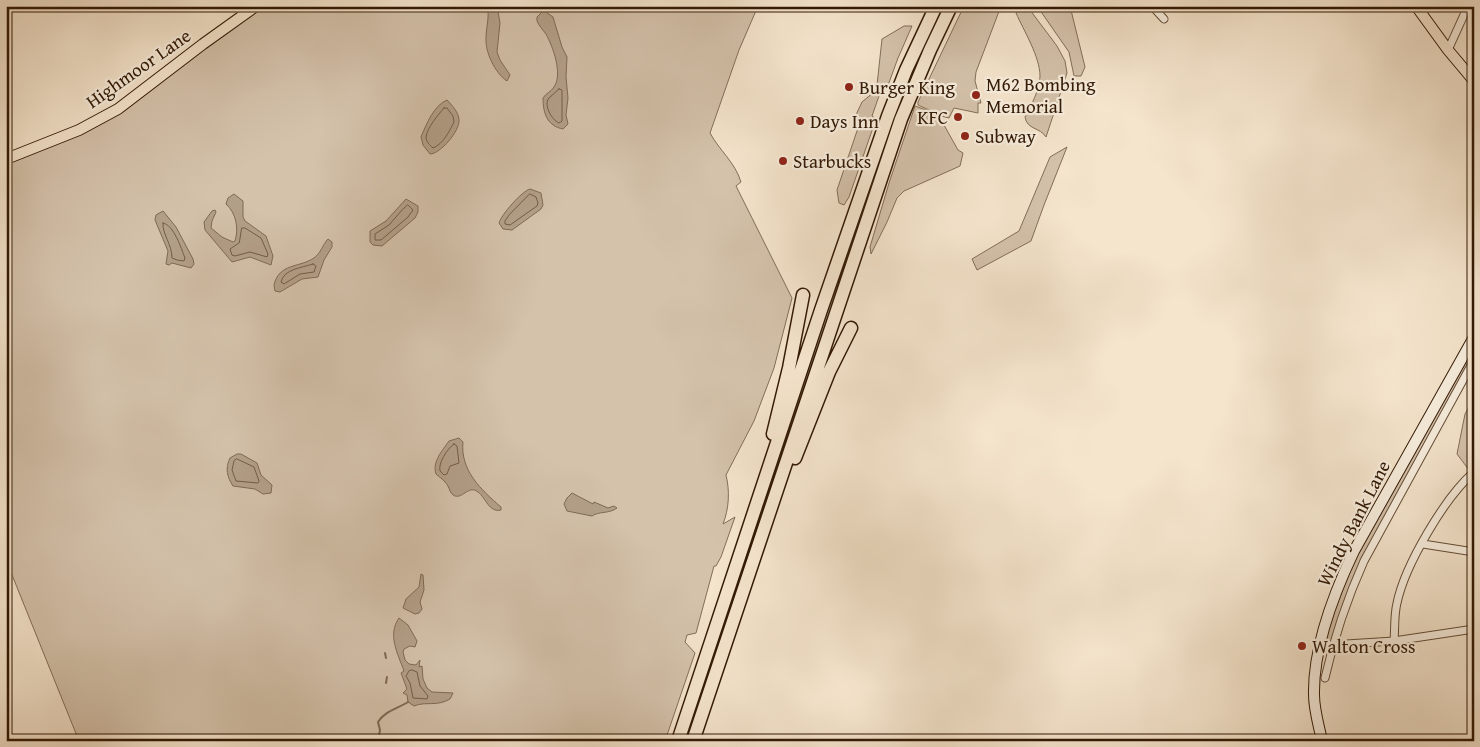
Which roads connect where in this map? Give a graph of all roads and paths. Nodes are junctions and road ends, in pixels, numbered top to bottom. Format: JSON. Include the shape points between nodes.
{"nodes":[{"id":1,"x":256,"y":6,"type":"edge"},
{"id":2,"x":936,"y":6,"type":"edge"},
{"id":3,"x":952,"y":6,"type":"edge"},
{"id":4,"x":1152,"y":6,"type":"edge"},
{"id":5,"x":1416,"y":6,"type":"edge"},
{"id":6,"x":1468,"y":6,"type":"edge"},
{"id":7,"x":1164,"y":19,"type":"dead end"},
{"id":8,"x":1448,"y":50,"type":"junction"},
{"id":9,"x":1474,"y":81,"type":"edge"},
{"id":10,"x":6,"y":159,"type":"edge"},
{"id":11,"x":803,"y":295,"type":"dead end"},
{"id":12,"x":851,"y":328,"type":"dead end"},
{"id":13,"x":1474,"y":337,"type":"edge"},
{"id":14,"x":1474,"y":360,"type":"edge"},
{"id":15,"x":1474,"y":472,"type":"edge"},
{"id":16,"x":756,"y":510,"type":"junction"},
{"id":17,"x":766,"y":520,"type":"junction"},
{"id":18,"x":1423,"y":544,"type":"junction"},
{"id":19,"x":1474,"y":552,"type":"edge"},
{"id":20,"x":1474,"y":629,"type":"edge"},
{"id":21,"x":1394,"y":641,"type":"junction"},
{"id":22,"x":1321,"y":645,"type":"junction"},
{"id":23,"x":1332,"y":645,"type":"junction"},
{"id":24,"x":1325,"y":678,"type":"dead end"},
{"id":25,"x":678,"y":741,"type":"edge"},
{"id":26,"x":693,"y":741,"type":"edge"},
{"id":27,"x":1322,"y":741,"type":"edge"}],
"edges":[{"from":1,"to":10,"type":"main road","name":"Highmoor Lane","via":[[118,108],[79,130]]},
{"from":2,"to":16,"type":"highway","via":[[888,116]]},
{"from":3,"to":17,"type":"highway","via":[[902,120]]},
{"from":4,"to":7,"type":"street"},
{"from":5,"to":8,"type":"main road"},
{"from":6,"to":8,"type":"street"},
{"from":8,"to":9,"type":"main road"},
{"from":11,"to":16,"type":"highway"},
{"from":12,"to":17,"type":"highway"},
{"from":13,"to":22,"type":"main road","name":"Windy Bank Lane","via":[[1354,551],[1338,585]]},
{"from":14,"to":23,"type":"street","name":"Windy Bank Lane","via":[[1364,561]]},
{"from":15,"to":18,"type":"street","via":[[1456,489]]},
{"from":16,"to":25,"type":"highway"},
{"from":17,"to":26,"type":"highway"},
{"from":18,"to":19,"type":"street"},
{"from":18,"to":21,"type":"street","via":[[1404,578],[1396,604]]},
{"from":20,"to":21,"type":"street"},
{"from":21,"to":23,"type":"street"},
{"from":22,"to":23,"type":"street"},
{"from":22,"to":27,"type":"main road","name":"Windy Bank Lane","via":[[1314,697]]},
{"from":23,"to":24,"type":"street","name":"Windy Bank Lane"}]}
